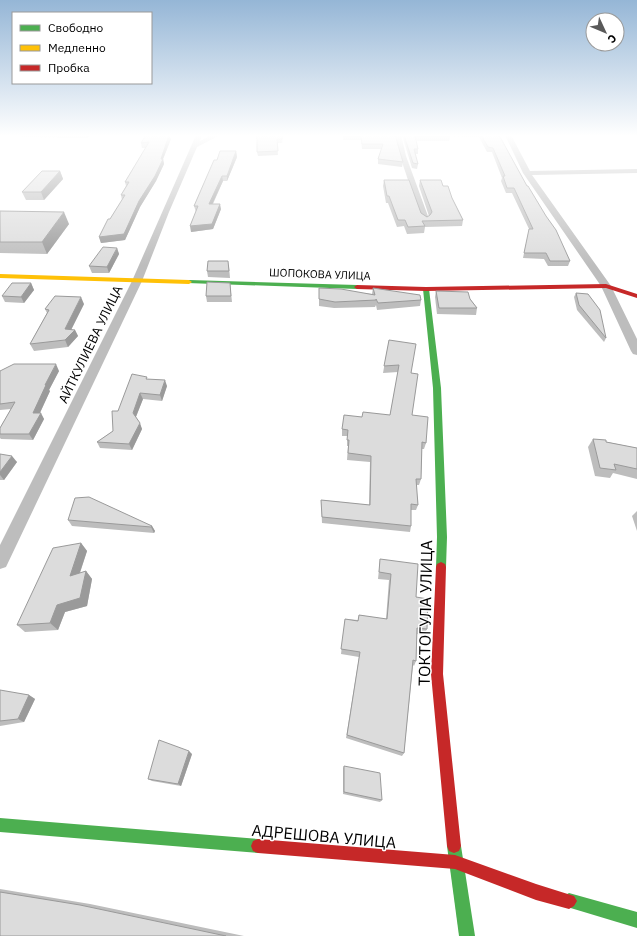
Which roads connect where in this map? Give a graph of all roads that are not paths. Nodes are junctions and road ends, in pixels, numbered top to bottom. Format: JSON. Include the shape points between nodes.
{"nodes":[{"id":1,"x":180,"y":179,"type":"edge"},
{"id":2,"x":411,"y":179,"type":"edge"},
{"id":3,"x":531,"y":179,"type":"edge"},
{"id":4,"x":425,"y":219,"type":"edge"},
{"id":5,"x":0,"y":276,"type":"edge"},
{"id":6,"x":137,"y":281,"type":"junction"},
{"id":7,"x":606,"y":286,"type":"junction"},
{"id":8,"x":426,"y":289,"type":"junction"},
{"id":9,"x":637,"y":296,"type":"edge"},
{"id":10,"x":637,"y":351,"type":"edge"},
{"id":11,"x":0,"y":562,"type":"edge"},
{"id":12,"x":0,"y":825,"type":"edge"},
{"id":13,"x":455,"y":862,"type":"junction"},
{"id":14,"x":637,"y":920,"type":"edge"},
{"id":15,"x":467,"y":936,"type":"edge"}],
"edges":[{"from":1,"to":6,"type":"street","name":"АЙТКУЛИЕВА УЛИЦА"},
{"from":2,"to":4,"type":"street"},
{"from":3,"to":7,"type":"street"},
{"from":5,"to":6,"type":"street","name":"ШОПОКОВА УЛИЦА"},
{"from":6,"to":8,"type":"street","name":"ШОПОКОВА УЛИЦА"},
{"from":6,"to":11,"type":"street","name":"АЙТКУЛИЕВА УЛИЦА"},
{"from":7,"to":8,"type":"street","name":"ШОПОКОВА УЛИЦА"},
{"from":7,"to":9,"type":"street","name":"ШОПОКОВА УЛИЦА"},
{"from":7,"to":10,"type":"street"},
{"from":8,"to":13,"type":"street","name":"ТОКТОГУЛА УЛИЦА","via":[[437,388],[442,529],[437,674]]},
{"from":12,"to":13,"type":"street","name":"АДРЕШОВА УЛИЦА"},
{"from":13,"to":14,"type":"street","name":"АДРЕШОВА УЛИЦА","via":[[536,892]]},
{"from":13,"to":15,"type":"street","name":"ТОКТОГУЛА УЛИЦА"}]}
